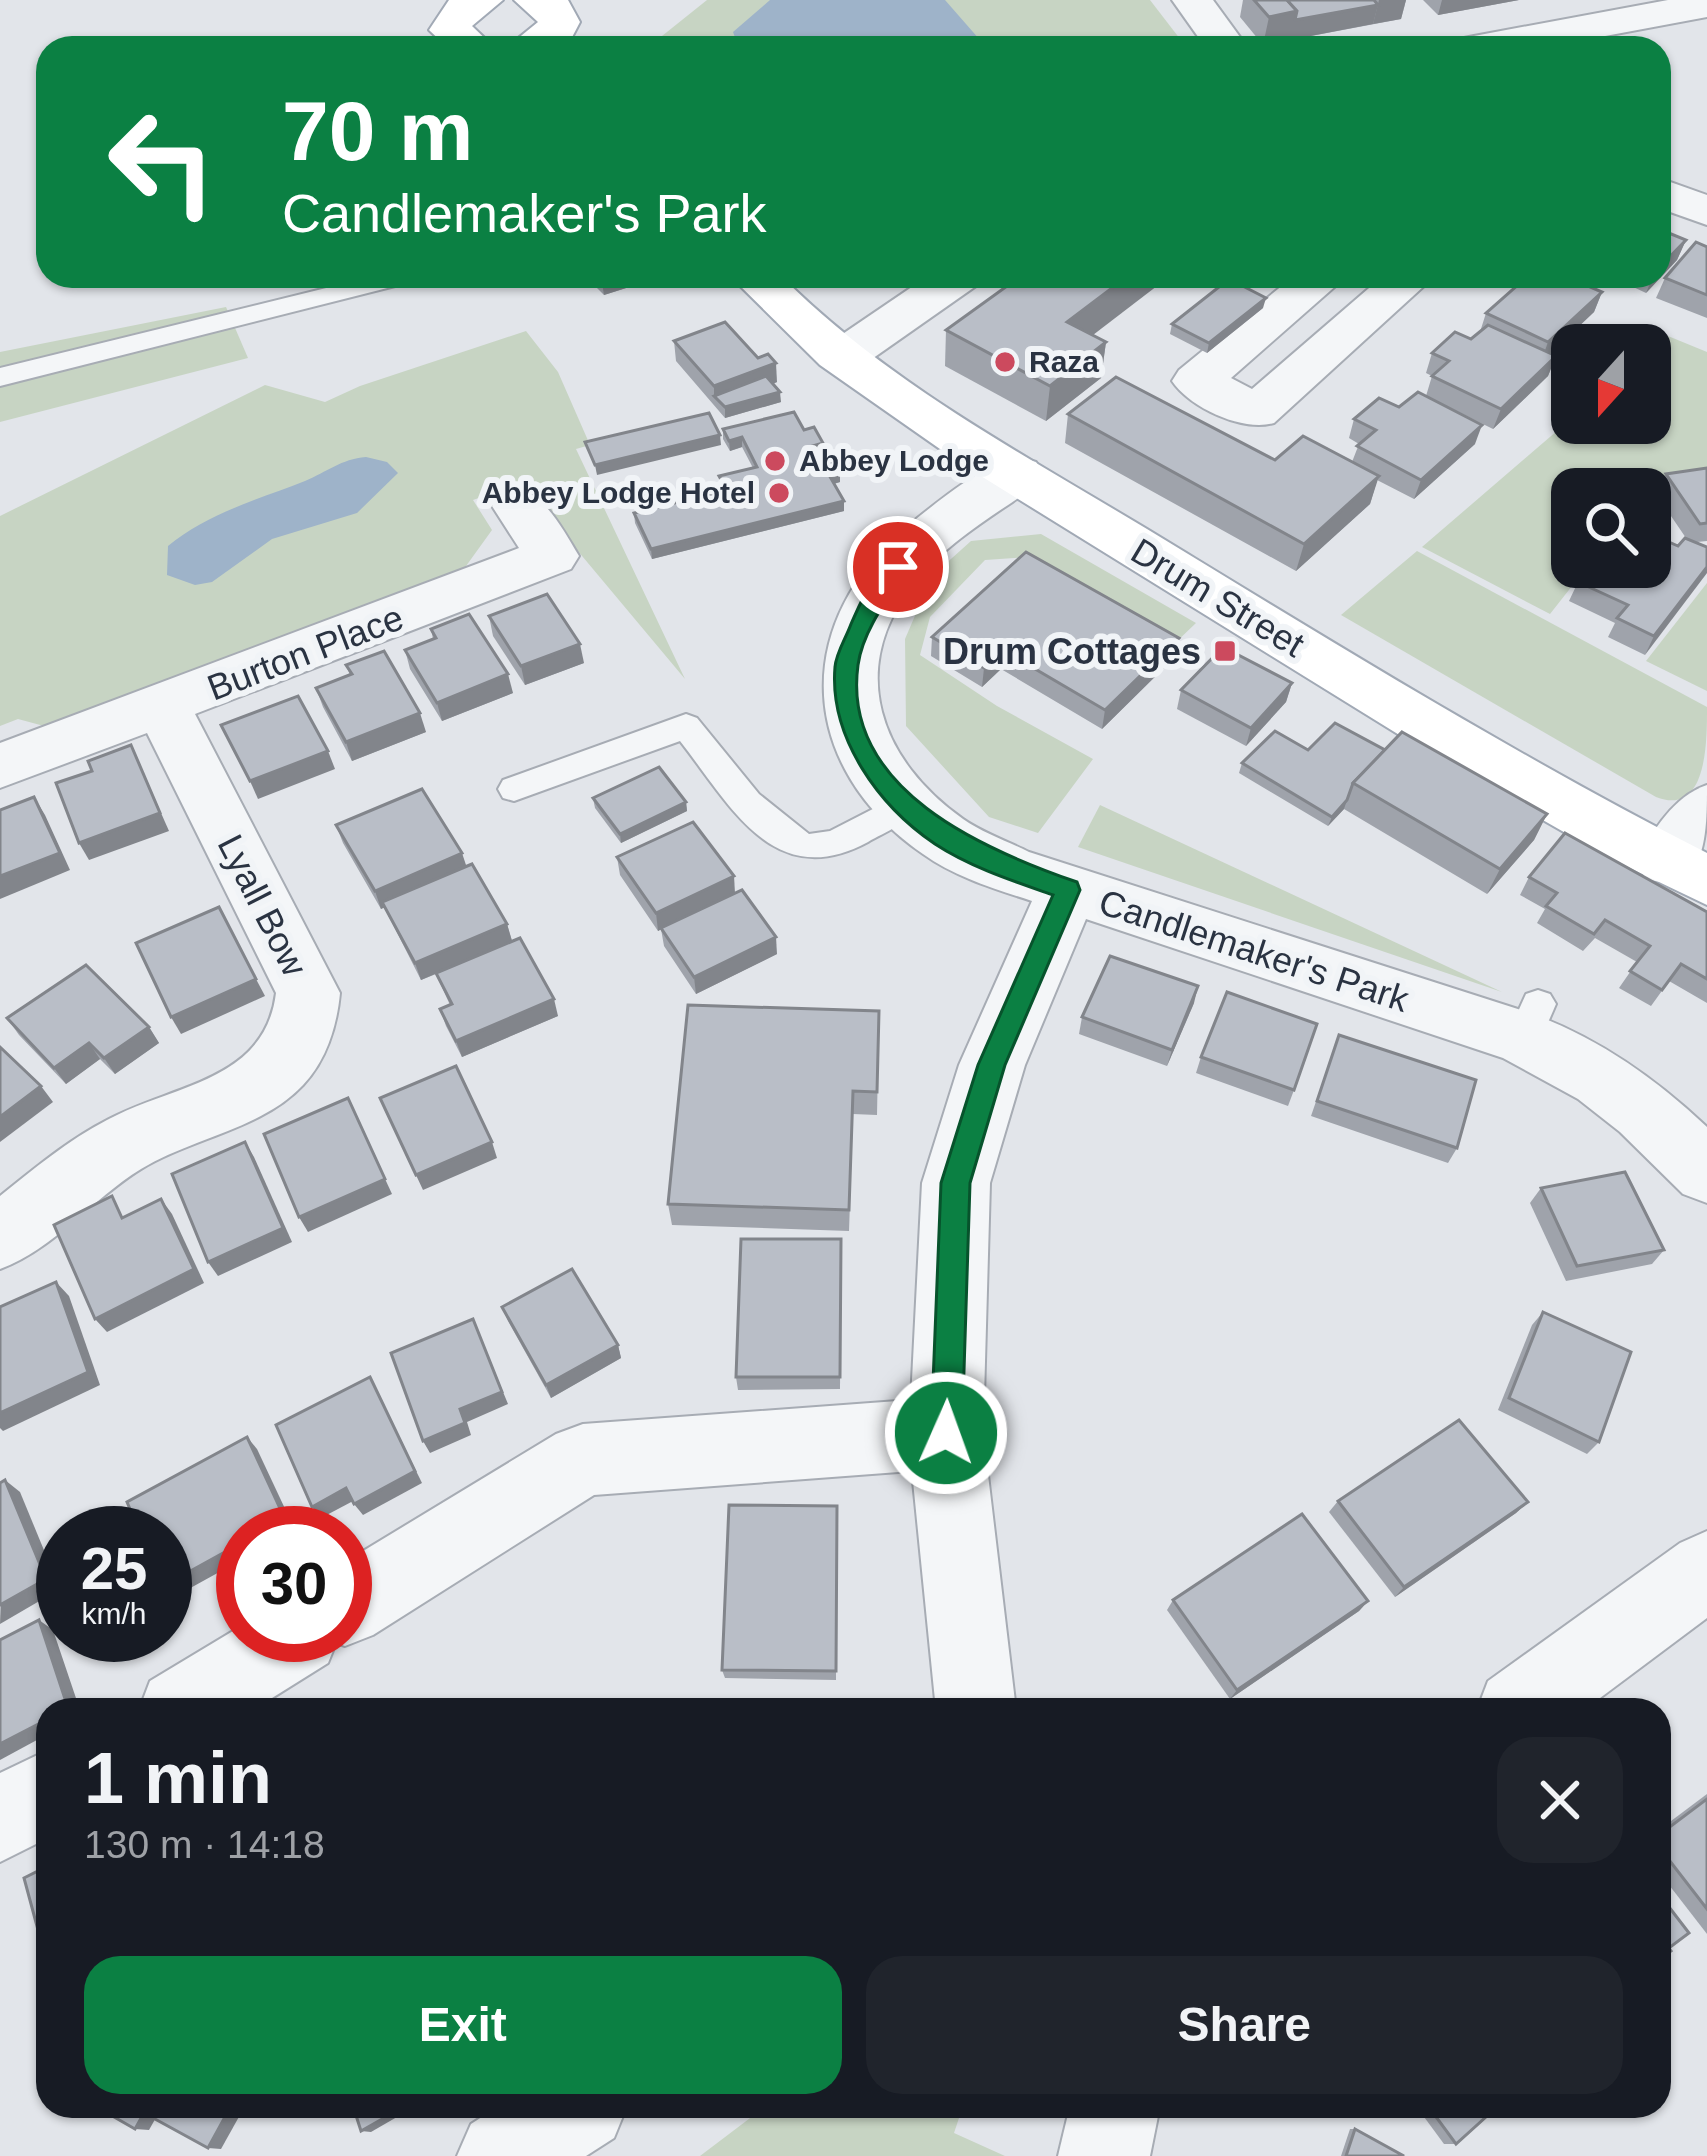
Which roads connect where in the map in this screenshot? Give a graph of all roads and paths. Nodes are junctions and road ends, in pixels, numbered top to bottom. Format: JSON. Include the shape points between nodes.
{"nodes":[{"id":1,"x":534,"y":0,"type":"edge"},
{"id":2,"x":1192,"y":0,"type":"edge"},
{"id":3,"x":471,"y":2,"type":"edge"},
{"id":4,"x":1707,"y":5,"type":"edge"},
{"id":5,"x":457,"y":36,"type":"edge"},
{"id":6,"x":550,"y":36,"type":"edge"},
{"id":7,"x":1218,"y":36,"type":"edge"},
{"id":8,"x":1545,"y":36,"type":"edge"},
{"id":9,"x":1671,"y":197,"type":"edge"},
{"id":10,"x":1707,"y":211,"type":"edge"},
{"id":11,"x":358,"y":288,"type":"edge"},
{"id":12,"x":767,"y":288,"type":"edge"},
{"id":13,"x":942,"y":288,"type":"edge"},
{"id":14,"x":1309,"y":288,"type":"edge"},
{"id":15,"x":1398,"y":288,"type":"edge"},
{"id":16,"x":842,"y":357,"type":"junction"},
{"id":17,"x":0,"y":377,"type":"edge"},
{"id":18,"x":1018,"y":474,"type":"junction"},
{"id":19,"x":518,"y":506,"type":"dead end"},
{"id":20,"x":163,"y":706,"type":"junction"},
{"id":21,"x":0,"y":766,"type":"edge"},
{"id":22,"x":514,"y":789,"type":"dead end"},
{"id":23,"x":904,"y":805,"type":"junction"},
{"id":24,"x":1707,"y":808,"type":"edge"},
{"id":25,"x":1687,"y":871,"type":"edge"},
{"id":26,"x":1068,"y":890,"type":"junction"},
{"id":27,"x":1707,"y":1173,"type":"edge"},
{"id":28,"x":0,"y":1238,"type":"edge"},
{"id":29,"x":946,"y":1433,"type":"junction"},
{"id":30,"x":1707,"y":1570,"type":"edge"},
{"id":31,"x":372,"y":1590,"type":"edge"},
{"id":32,"x":256,"y":1662,"type":"edge"},
{"id":33,"x":198,"y":1698,"type":"edge"},
{"id":34,"x":975,"y":1698,"type":"edge"},
{"id":35,"x":1533,"y":1698,"type":"edge"},
{"id":36,"x":36,"y":1798,"type":"edge"},
{"id":37,"x":0,"y":1820,"type":"edge"},
{"id":38,"x":563,"y":2118,"type":"edge"},
{"id":39,"x":1112,"y":2118,"type":"edge"},
{"id":40,"x":503,"y":2156,"type":"edge"},
{"id":41,"x":1104,"y":2156,"type":"edge"}],
"edges":[{"from":1,"to":6,"type":"main road","via":[[553,8],[559,22]]},
{"from":2,"to":7,"type":"street"},
{"from":3,"to":5,"type":"main road","via":[[457,13],[450,31]]},
{"from":4,"to":8,"type":"street"},
{"from":9,"to":10,"type":"street"},
{"from":11,"to":17,"type":"lane"},
{"from":12,"to":16,"type":"main road","name":"Drum Street"},
{"from":13,"to":16,"type":"street"},
{"from":14,"to":15,"type":"street","via":[[1197,381],[1256,412]]},
{"from":16,"to":18,"type":"main road","name":"Drum Street"},
{"from":18,"to":23,"type":"street","name":"Candlemaker's Park","via":[[898,567],[859,627],[847,664],[849,710],[866,756]]},
{"from":18,"to":25,"type":"main road","name":"Drum Street"},
{"from":19,"to":20,"type":"street","name":"Burton Place","via":[[552,556]]},
{"from":20,"to":21,"type":"street","name":"Burton Place"},
{"from":20,"to":28,"type":"street","name":"Lyall Bow","via":[[308,993],[305,1024],[296,1048],[268,1076],[93,1163]]},
{"from":22,"to":23,"type":"lane","via":[[686,727],[795,846],[819,848]]},
{"from":23,"to":26,"type":"street","name":"Candlemaker's Park","via":[[945,838]]},
{"from":24,"to":25,"type":"street"},
{"from":26,"to":27,"type":"street","name":"Candlemaker's Park","via":[[1531,1021],[1647,1109]]},
{"from":26,"to":29,"type":"street","via":[[992,1065],[956,1183]]},
{"from":29,"to":31,"type":"street","via":[[584,1460]]},
{"from":29,"to":34,"type":"street"},
{"from":30,"to":35,"type":"street"},
{"from":32,"to":33,"type":"street"},
{"from":36,"to":37,"type":"street"},
{"from":38,"to":40,"type":"street"},
{"from":39,"to":41,"type":"street"}]}
